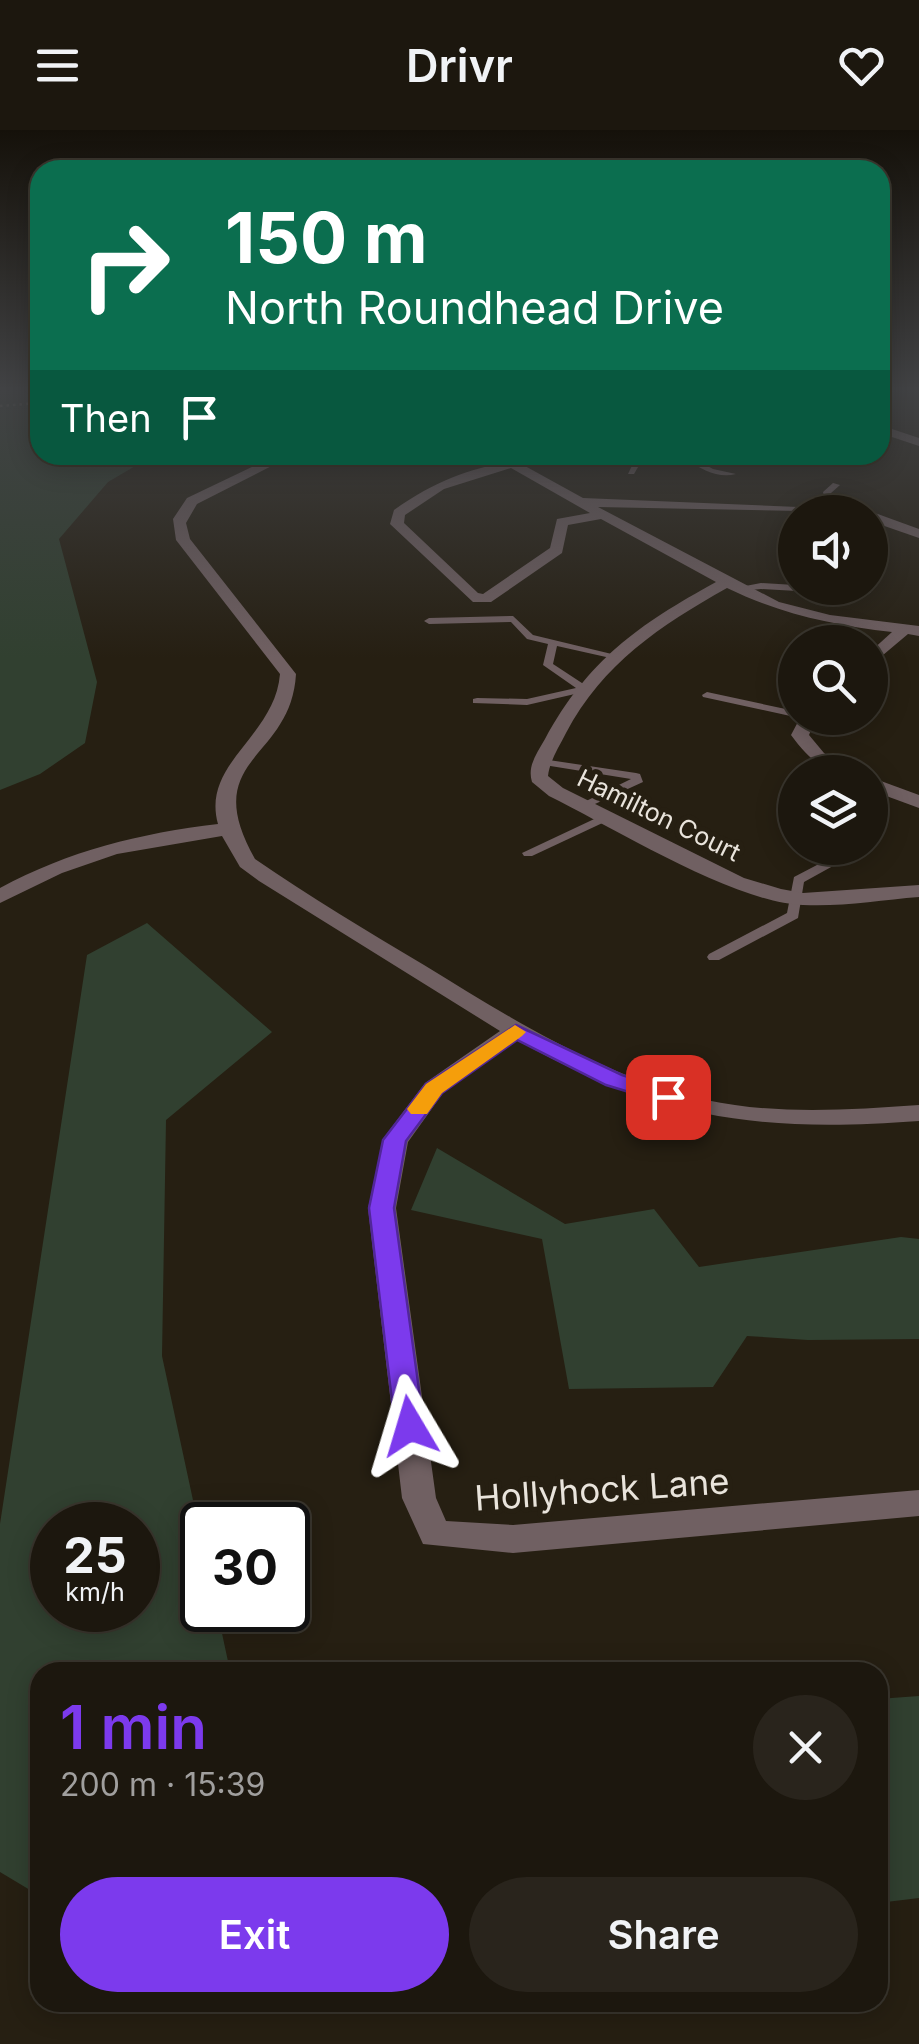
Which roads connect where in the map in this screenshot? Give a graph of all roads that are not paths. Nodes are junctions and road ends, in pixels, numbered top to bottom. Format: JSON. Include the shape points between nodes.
{"nodes":[{"id":1,"x":238,"y":479,"type":"edge"},
{"id":2,"x":455,"y":479,"type":"edge"},
{"id":3,"x":540,"y":479,"type":"edge"},
{"id":4,"x":836,"y":484,"type":"dead end"},
{"id":5,"x":828,"y":495,"type":"edge"},
{"id":6,"x":579,"y":502,"type":"junction"},
{"id":7,"x":778,"y":510,"type":"edge"},
{"id":8,"x":600,"y":515,"type":"junction"},
{"id":9,"x":888,"y":523,"type":"edge"},
{"id":10,"x":919,"y":534,"type":"edge"},
{"id":11,"x":732,"y":585,"type":"junction"},
{"id":12,"x":778,"y":587,"type":"edge"},
{"id":13,"x":428,"y":621,"type":"dead end"},
{"id":14,"x":911,"y":631,"type":"edge"},
{"id":15,"x":553,"y":642,"type":"junction"},
{"id":16,"x":888,"y":648,"type":"edge"},
{"id":17,"x":615,"y":656,"type":"junction"},
{"id":18,"x":584,"y":689,"type":"junction"},
{"id":19,"x":708,"y":695,"type":"dead end"},
{"id":20,"x":477,"y":701,"type":"dead end"},
{"id":21,"x":778,"y":710,"type":"edge"},
{"id":22,"x":801,"y":735,"type":"edge"},
{"id":23,"x":818,"y":755,"type":"edge"},
{"id":24,"x":542,"y":762,"type":"junction"},
{"id":25,"x":888,"y":790,"type":"edge"},
{"id":26,"x":919,"y":802,"type":"edge"},
{"id":27,"x":584,"y":806,"type":"junction"},
{"id":28,"x":607,"y":816,"type":"junction"},
{"id":29,"x":228,"y":830,"type":"junction"},
{"id":30,"x":528,"y":853,"type":"dead end"},
{"id":31,"x":825,"y":865,"type":"edge"},
{"id":32,"x":919,"y":892,"type":"edge"},
{"id":33,"x":0,"y":897,"type":"edge"},
{"id":34,"x":794,"y":898,"type":"junction"},
{"id":35,"x":714,"y":957,"type":"dead end"},
{"id":36,"x":516,"y":1031,"type":"junction"},
{"id":37,"x":919,"y":1113,"type":"edge"},
{"id":38,"x":919,"y":1503,"type":"edge"}],
"edges":[{"from":1,"to":29,"type":"street","via":[[192,502],[178,526],[288,674],[290,694],[280,716],[243,761],[223,802]]},
{"from":2,"to":8,"type":"street","via":[[398,514],[401,530],[473,597],[486,599],[557,550],[562,522]]},
{"from":3,"to":6,"type":"street"},
{"from":4,"to":5,"type":"lane"},
{"from":6,"to":7,"type":"street"},
{"from":6,"to":8,"type":"street"},
{"from":8,"to":11,"type":"street"},
{"from":9,"to":10,"type":"street"},
{"from":11,"to":12,"type":"lane"},
{"from":11,"to":14,"type":"street","via":[[792,610]]},
{"from":11,"to":17,"type":"street","name":"Hamilton Court","via":[[644,630]]},
{"from":13,"to":15,"type":"lane","via":[[513,619],[530,636]]},
{"from":14,"to":16,"type":"street"},
{"from":15,"to":17,"type":"lane"},
{"from":15,"to":18,"type":"lane","via":[[548,666]]},
{"from":17,"to":18,"type":"street","name":"Hamilton Court"},
{"from":18,"to":20,"type":"lane","via":[[527,702]]},
{"from":18,"to":24,"type":"street","name":"Hamilton Court"},
{"from":19,"to":21,"type":"lane"},
{"from":22,"to":23,"type":"street"},
{"from":24,"to":27,"type":"street","name":"Hamilton Court","via":[[539,778]]},
{"from":24,"to":27,"type":"lane","via":[[636,776],[637,782]]},
{"from":25,"to":26,"type":"street"},
{"from":27,"to":28,"type":"street","name":"Hamilton Court"},
{"from":28,"to":30,"type":"lane"},
{"from":28,"to":34,"type":"street","name":"Hamilton Court","via":[[737,882]]},
{"from":29,"to":33,"type":"street","via":[[72,859]]},
{"from":29,"to":36,"type":"street","via":[[247,863],[277,884]]},
{"from":31,"to":34,"type":"lane","via":[[798,880]]},
{"from":32,"to":34,"type":"street","name":"Hamilton Court"},
{"from":34,"to":35,"type":"lane","via":[[793,915]]},
{"from":36,"to":37,"type":"street","via":[[614,1080],[695,1105],[797,1118]]},
{"from":36,"to":38,"type":"street","name":"Hollyhock Lane","via":[[434,1088],[395,1140],[382,1208],[419,1498],[434,1534],[513,1539]]}]}
